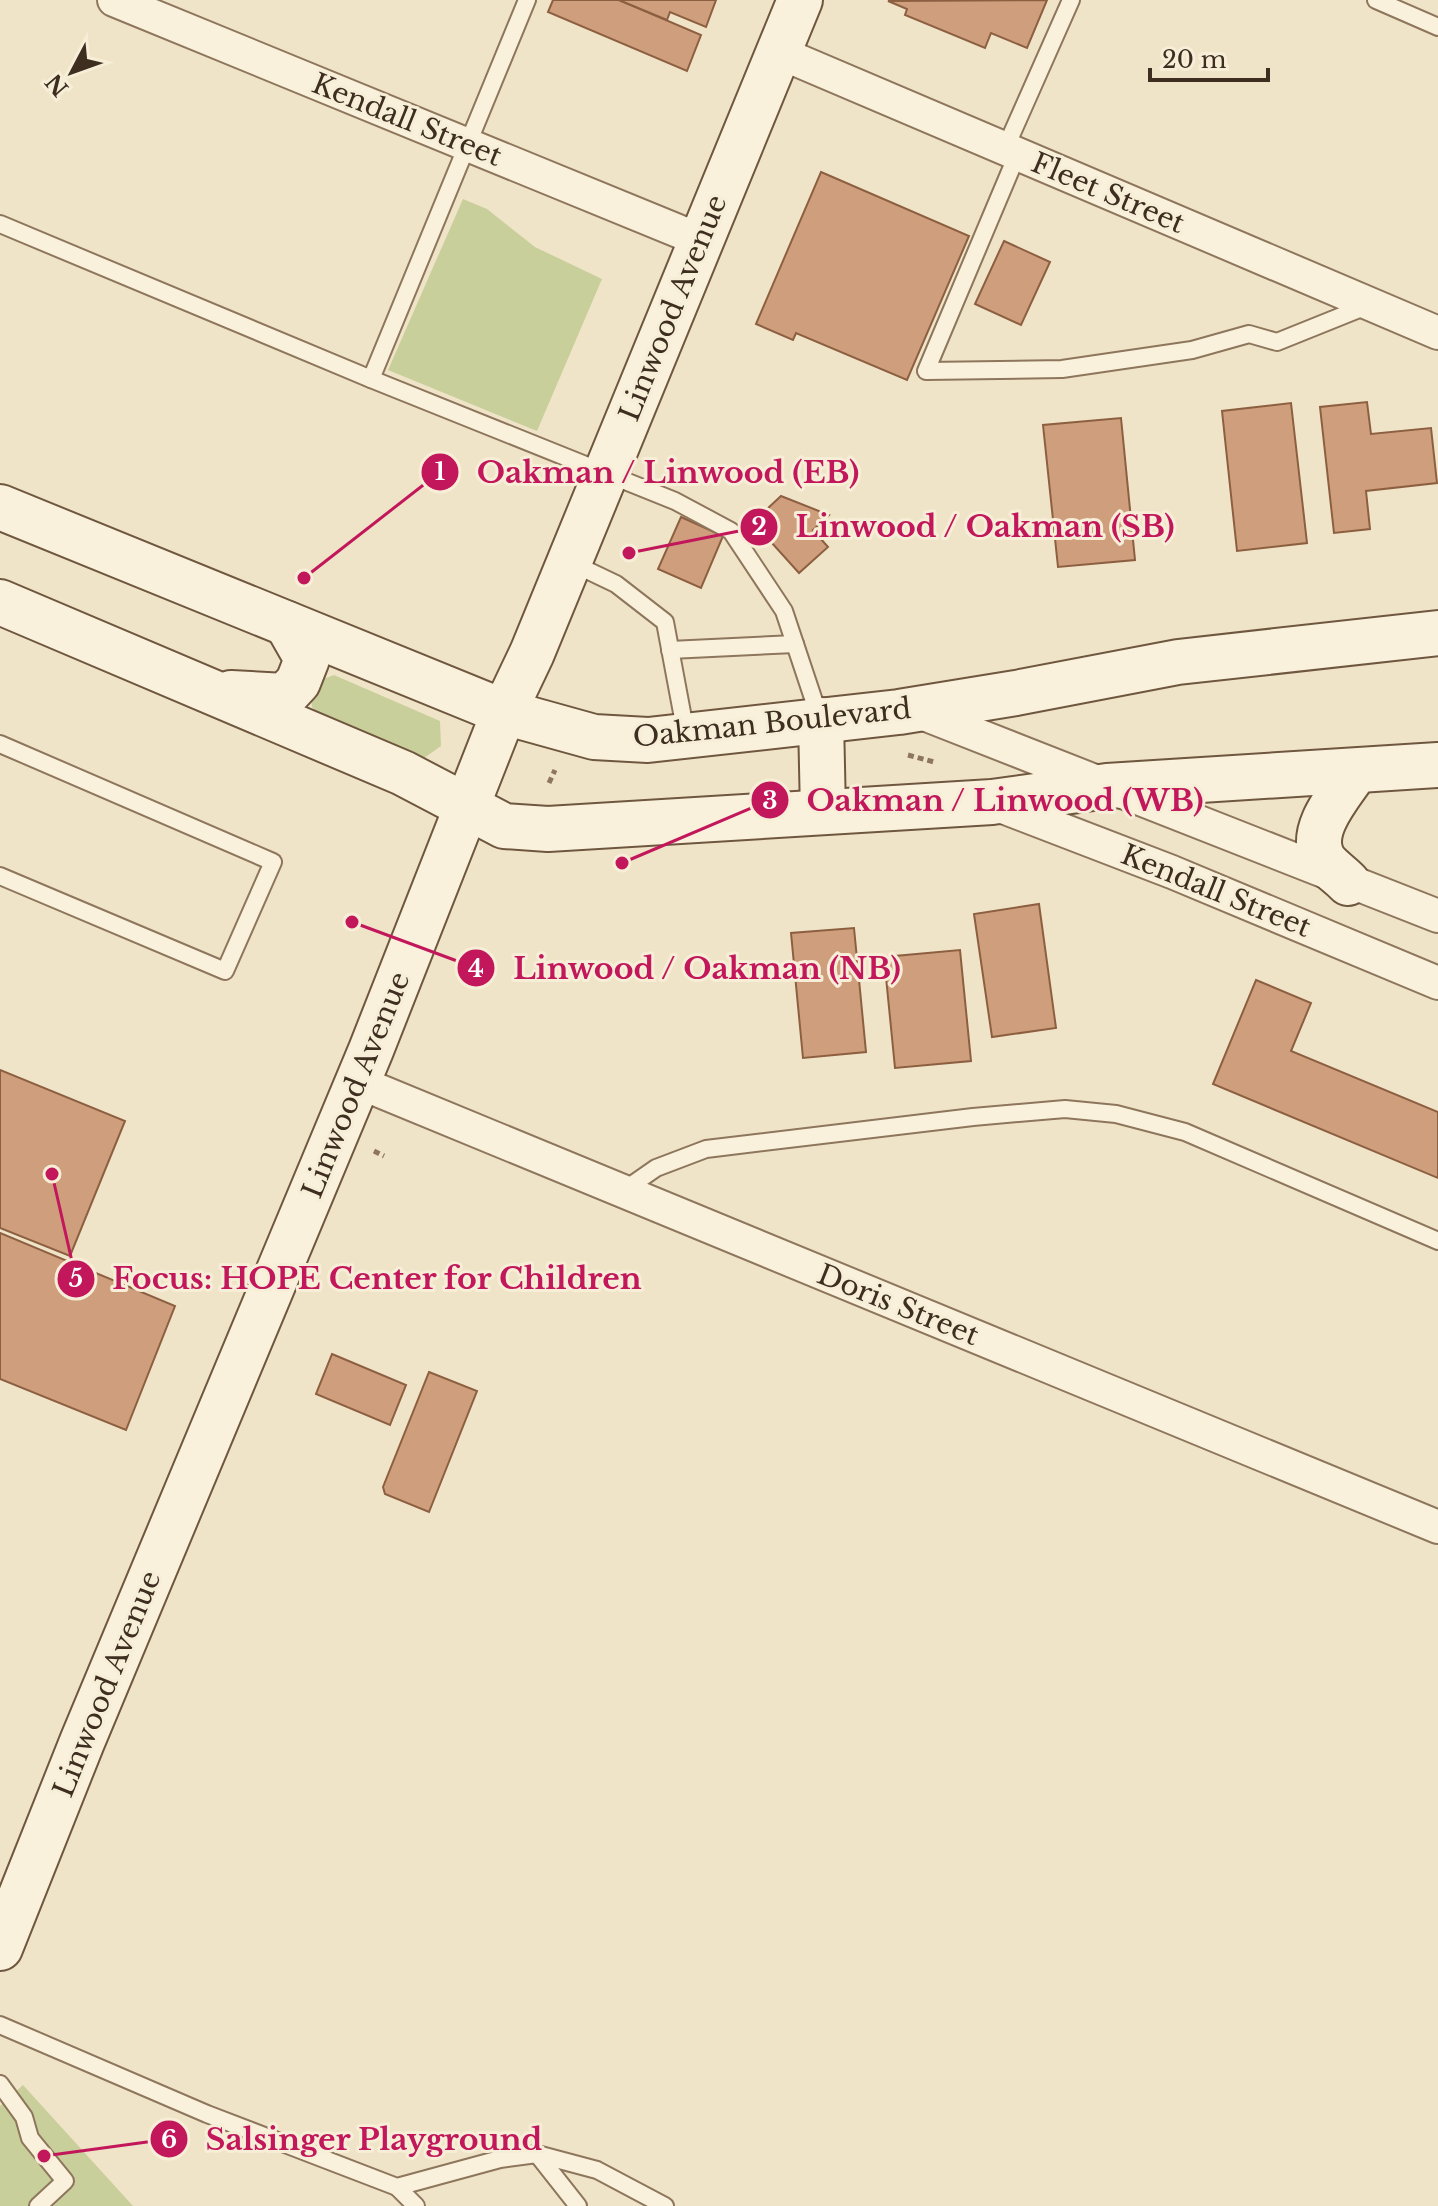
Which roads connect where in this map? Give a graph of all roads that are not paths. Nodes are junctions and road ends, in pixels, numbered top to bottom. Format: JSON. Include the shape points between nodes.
{"nodes":[{"id":1,"x":114,"y":0,"type":"edge"},
{"id":2,"x":527,"y":0,"type":"edge"},
{"id":3,"x":800,"y":0,"type":"edge"},
{"id":4,"x":1071,"y":0,"type":"edge"},
{"id":5,"x":1376,"y":0,"type":"edge"},
{"id":6,"x":1438,"y":27,"type":"edge"},
{"id":7,"x":778,"y":52,"type":"junction"},
{"id":8,"x":467,"y":144,"type":"junction"},
{"id":9,"x":1011,"y":152,"type":"junction"},
{"id":10,"x":0,"y":224,"type":"edge"},
{"id":11,"x":700,"y":240,"type":"junction"},
{"id":12,"x":1369,"y":305,"type":"junction"},
{"id":13,"x":1438,"y":333,"type":"edge"},
{"id":14,"x":371,"y":379,"type":"junction"},
{"id":15,"x":604,"y":473,"type":"junction"},
{"id":16,"x":0,"y":507,"type":"edge"},
{"id":17,"x":568,"y":561,"type":"junction"},
{"id":18,"x":3,"y":611,"type":"edge"},
{"id":19,"x":287,"y":624,"type":"junction"},
{"id":20,"x":1438,"y":633,"type":"edge"},
{"id":21,"x":795,"y":644,"type":"junction"},
{"id":22,"x":670,"y":650,"type":"junction"},
{"id":23,"x":208,"y":691,"type":"junction"},
{"id":24,"x":914,"y":710,"type":"junction"},
{"id":25,"x":504,"y":712,"type":"junction"},
{"id":26,"x":821,"y":720,"type":"junction"},
{"id":27,"x":687,"y":736,"type":"junction"},
{"id":28,"x":0,"y":744,"type":"edge"},
{"id":29,"x":1438,"y":765,"type":"edge"},
{"id":30,"x":1355,"y":772,"type":"junction"},
{"id":31,"x":1107,"y":786,"type":"junction"},
{"id":32,"x":992,"y":802,"type":"junction"},
{"id":33,"x":468,"y":807,"type":"junction"},
{"id":34,"x":823,"y":812,"type":"junction"},
{"id":35,"x":0,"y":876,"type":"edge"},
{"id":36,"x":1348,"y":883,"type":"junction"},
{"id":37,"x":1438,"y":916,"type":"edge"},
{"id":38,"x":1438,"y":983,"type":"edge"},
{"id":39,"x":358,"y":1082,"type":"junction"},
{"id":40,"x":623,"y":1191,"type":"junction"},
{"id":41,"x":1438,"y":1241,"type":"edge"},
{"id":42,"x":1438,"y":1527,"type":"edge"},
{"id":43,"x":0,"y":1948,"type":"edge"},
{"id":44,"x":0,"y":2025,"type":"edge"},
{"id":45,"x":0,"y":2084,"type":"edge"},
{"id":46,"x":537,"y":2154,"type":"junction"},
{"id":47,"x":397,"y":2187,"type":"junction"},
{"id":48,"x":38,"y":2206,"type":"edge"},
{"id":49,"x":416,"y":2206,"type":"edge"},
{"id":50,"x":578,"y":2206,"type":"edge"},
{"id":51,"x":665,"y":2206,"type":"edge"}],
"edges":[{"from":1,"to":8,"type":"street","name":"Kendall Street"},
{"from":2,"to":8,"type":"lane"},
{"from":3,"to":7,"type":"street","name":"Linwood Avenue"},
{"from":4,"to":9,"type":"lane"},
{"from":5,"to":6,"type":"lane"},
{"from":7,"to":9,"type":"street","name":"Fleet Street"},
{"from":7,"to":11,"type":"street","name":"Linwood Avenue"},
{"from":8,"to":11,"type":"street","name":"Kendall Street"},
{"from":8,"to":14,"type":"lane"},
{"from":9,"to":12,"type":"street","name":"Fleet Street"},
{"from":9,"to":12,"type":"lane","via":[[926,371],[1062,369],[1192,350],[1249,334],[1277,342]]},
{"from":10,"to":14,"type":"lane"},
{"from":11,"to":15,"type":"street","name":"Linwood Avenue"},
{"from":12,"to":13,"type":"street","name":"Fleet Street"},
{"from":14,"to":15,"type":"lane"},
{"from":15,"to":17,"type":"street","name":"Linwood Avenue"},
{"from":15,"to":21,"type":"lane","via":[[675,501],[731,531],[784,611]]},
{"from":16,"to":19,"type":"street","name":"Oakman Boulevard"},
{"from":17,"to":22,"type":"lane","via":[[616,584],[665,622]]},
{"from":17,"to":25,"type":"street","name":"Linwood Avenue"},
{"from":18,"to":23,"type":"street"},
{"from":19,"to":23,"type":"street","via":[[307,659],[298,682],[285,696]]},
{"from":19,"to":25,"type":"street","name":"Oakman Boulevard"},
{"from":20,"to":24,"type":"street","name":"Oakman Boulevard","via":[[1178,662]]},
{"from":21,"to":22,"type":"lane"},
{"from":21,"to":26,"type":"lane"},
{"from":22,"to":27,"type":"lane"},
{"from":23,"to":33,"type":"street","via":[[403,773]]},
{"from":24,"to":26,"type":"street","name":"Oakman Boulevard"},
{"from":24,"to":31,"type":"street","name":"Kendall Street"},
{"from":25,"to":27,"type":"street","name":"Oakman Boulevard","via":[[594,737]]},
{"from":25,"to":33,"type":"street","name":"Linwood Avenue"},
{"from":26,"to":27,"type":"street","name":"Oakman Boulevard"},
{"from":26,"to":34,"type":"street"},
{"from":28,"to":35,"type":"lane","via":[[273,862],[225,971]]},
{"from":29,"to":30,"type":"street"},
{"from":30,"to":31,"type":"street"},
{"from":30,"to":36,"type":"street","via":[[1322,827],[1319,843],[1322,858]]},
{"from":31,"to":32,"type":"street"},
{"from":31,"to":36,"type":"street","name":"Kendall Street"},
{"from":32,"to":34,"type":"street"},
{"from":32,"to":38,"type":"street","name":"Kendall Street"},
{"from":33,"to":34,"type":"street","via":[[504,826],[548,829]]},
{"from":33,"to":39,"type":"street","name":"Linwood Avenue"},
{"from":36,"to":37,"type":"street","name":"Kendall Street"},
{"from":39,"to":40,"type":"street","name":"Doris Street"},
{"from":39,"to":43,"type":"street","name":"Linwood Avenue"},
{"from":40,"to":41,"type":"lane","via":[[656,1168],[706,1149],[1065,1109],[1116,1114],[1185,1132]]},
{"from":40,"to":42,"type":"street","name":"Doris Street"},
{"from":44,"to":47,"type":"lane","via":[[207,2114]]},
{"from":45,"to":48,"type":"lane","via":[[24,2117],[30,2138],[65,2181]]},
{"from":46,"to":47,"type":"lane"},
{"from":46,"to":50,"type":"lane"},
{"from":46,"to":51,"type":"lane","via":[[597,2170]]},
{"from":47,"to":49,"type":"lane"}]}
